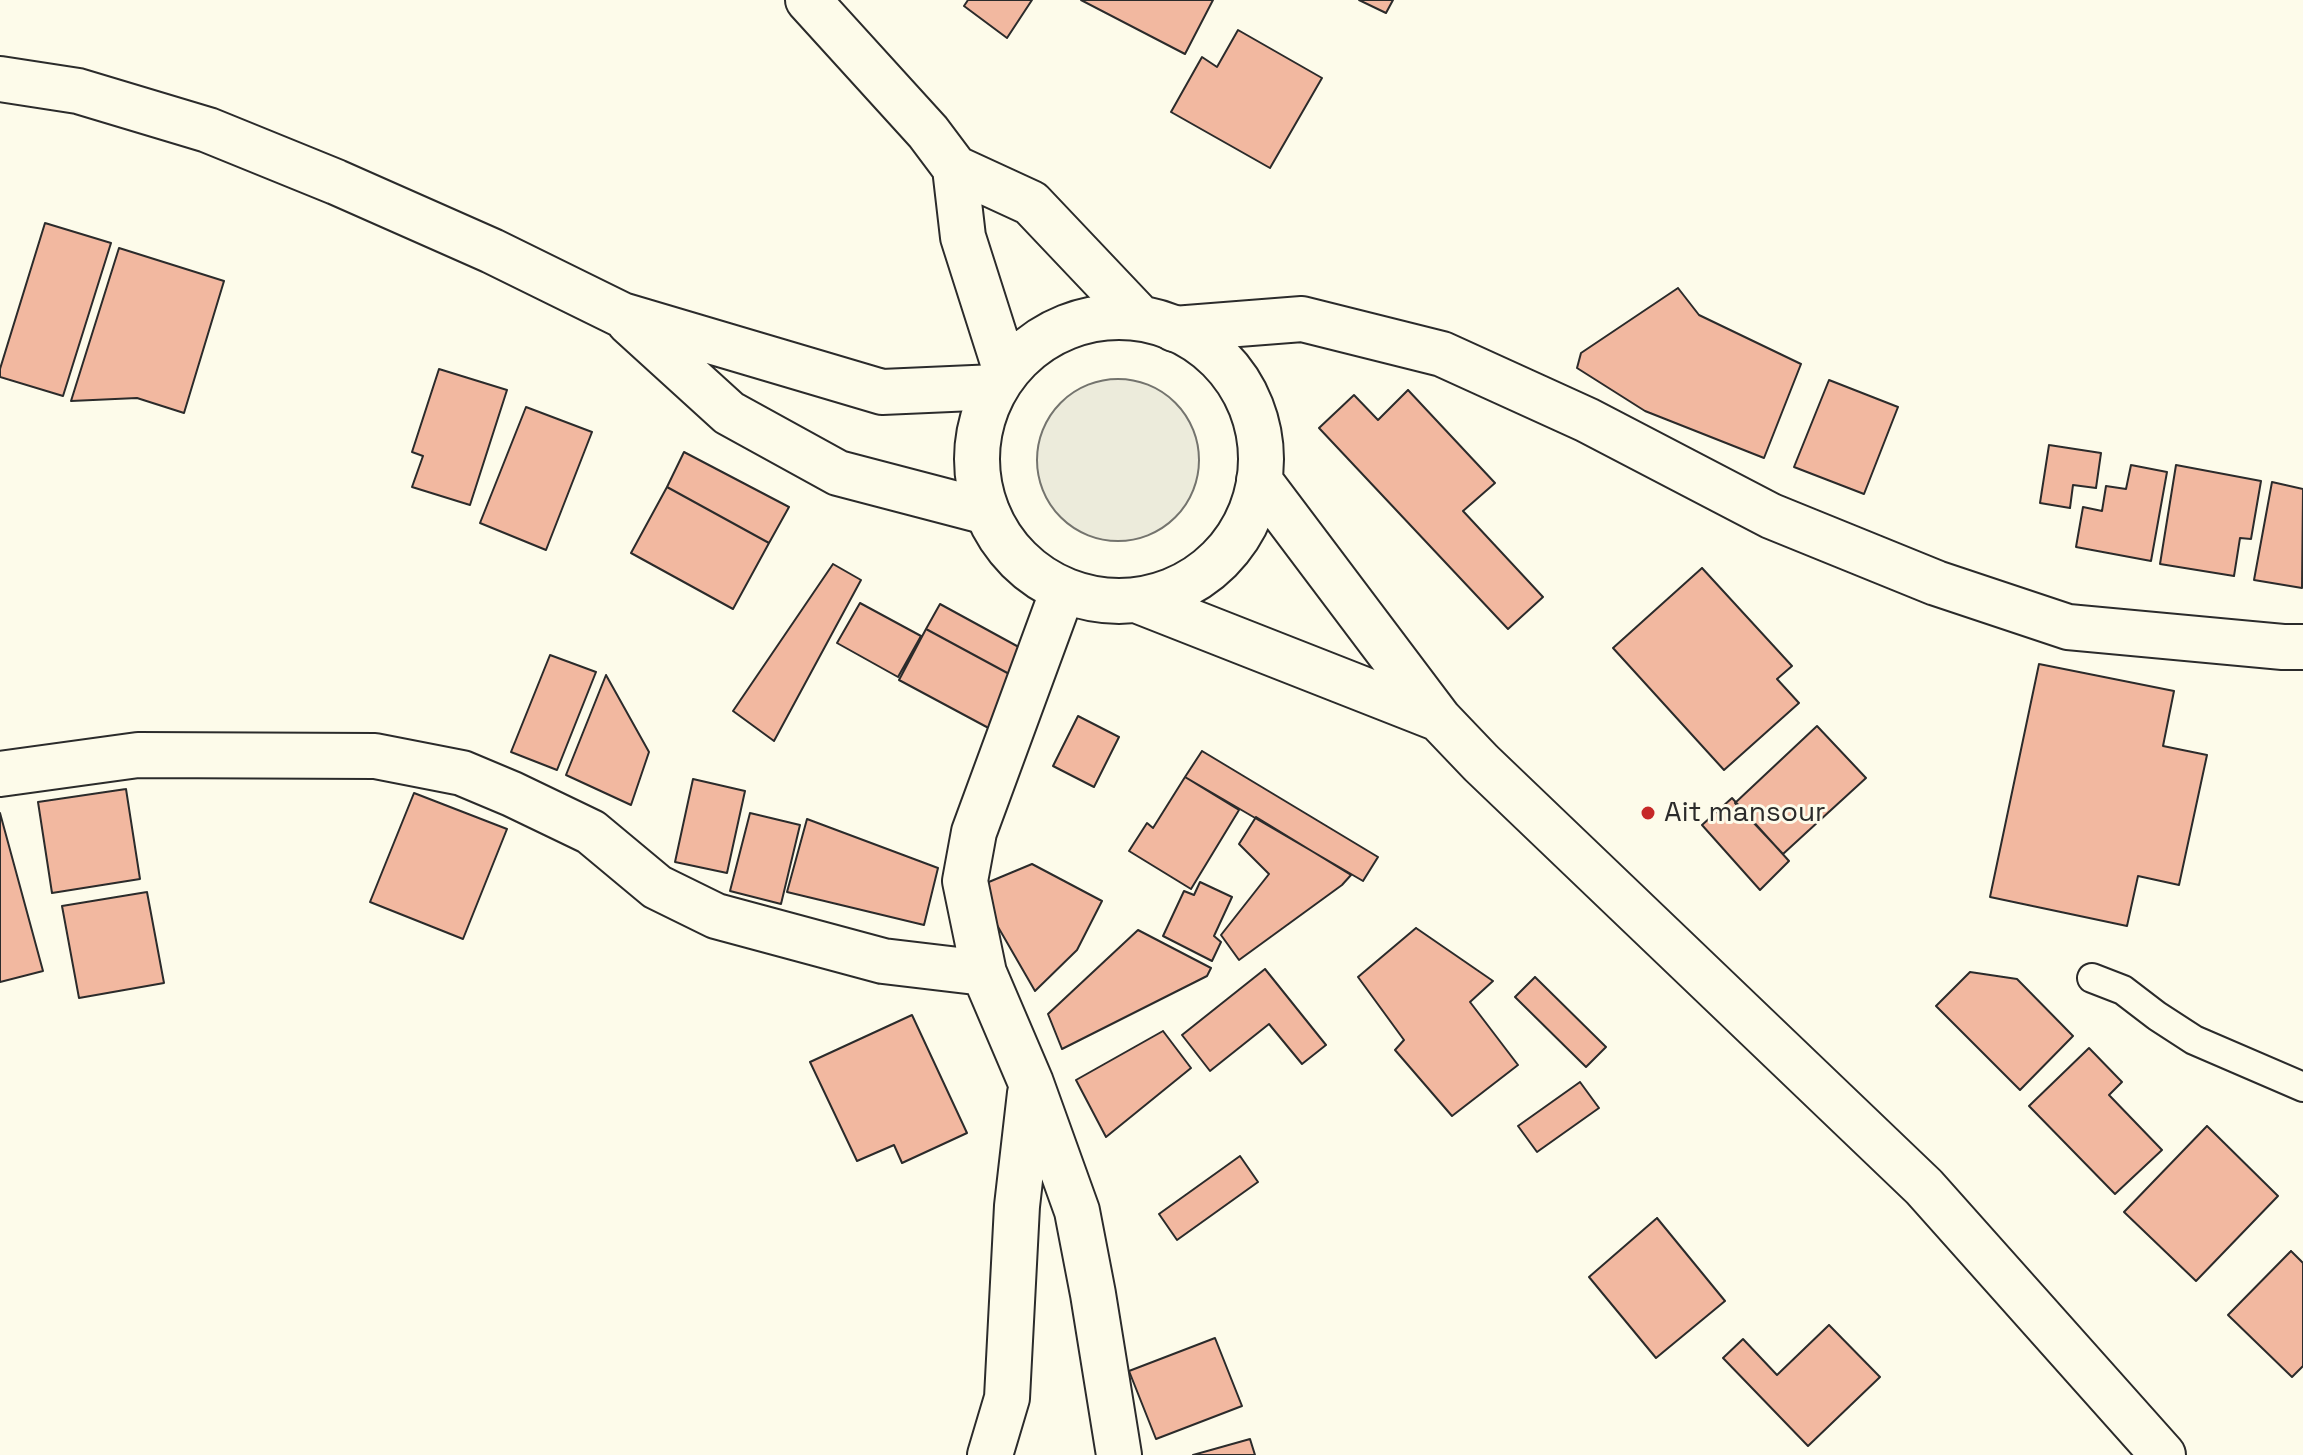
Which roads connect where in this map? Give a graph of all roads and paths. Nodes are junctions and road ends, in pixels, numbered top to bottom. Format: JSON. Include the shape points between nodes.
{"nodes":[{"id":1,"x":808,"y":0,"type":"edge"},
{"id":2,"x":0,"y":79,"type":"edge"},
{"id":3,"x":955,"y":168,"type":"junction"},
{"id":4,"x":622,"y":315,"type":"junction"},
{"id":5,"x":1157,"y":323,"type":"junction"},
{"id":6,"x":1001,"y":380,"type":"junction"},
{"id":7,"x":1259,"y":480,"type":"junction"},
{"id":8,"x":987,"y":512,"type":"junction"},
{"id":9,"x":1063,"y":590,"type":"junction"},
{"id":10,"x":1136,"y":600,"type":"junction"},
{"id":11,"x":2303,"y":647,"type":"edge"},
{"id":12,"x":1439,"y":719,"type":"junction"},
{"id":13,"x":0,"y":774,"type":"edge"},
{"id":14,"x":984,"y":973,"type":"junction"},
{"id":15,"x":2092,"y":978,"type":"dead end"},
{"id":16,"x":1031,"y":1083,"type":"junction"},
{"id":17,"x":2303,"y":1087,"type":"edge"},
{"id":18,"x":990,"y":1455,"type":"edge"},
{"id":19,"x":1119,"y":1455,"type":"edge"},
{"id":20,"x":2163,"y":1455,"type":"edge"}],
"edges":[{"from":1,"to":3,"type":"street"},
{"from":2,"to":4,"type":"street","via":[[78,91],[208,130],[492,251]]},
{"from":3,"to":5,"type":"street","via":[[1031,203]]},
{"from":3,"to":6,"type":"street","via":[[963,237]]},
{"from":4,"to":6,"type":"street","via":[[882,392]]},
{"from":4,"to":8,"type":"street","via":[[729,413],[838,473]]},
{"from":5,"to":6,"type":"street","via":[[1103,318],[1066,327],[1033,345]]},
{"from":5,"to":7,"type":"street","via":[[1207,348],[1233,374],[1251,407],[1260,443]]},
{"from":5,"to":11,"type":"street","via":[[1302,319],[1442,354],[1587,420],[1771,516],[1936,583],[2068,627]]},
{"from":6,"to":8,"type":"street","via":[[978,436],[978,481]]},
{"from":7,"to":10,"type":"street","via":[[1250,516],[1231,547],[1205,573],[1172,591]]},
{"from":7,"to":12,"type":"street"},
{"from":8,"to":9,"type":"street","via":[[1005,545],[1031,571]]},
{"from":9,"to":10,"type":"street","via":[[1099,600]]},
{"from":9,"to":14,"type":"street","via":[[974,832],[965,881]]},
{"from":10,"to":12,"type":"street"},
{"from":12,"to":20,"type":"street","via":[[1924,1187]]},
{"from":13,"to":14,"type":"street","via":[[138,755],[375,756],[462,773],[591,832],[657,887],[716,916],[883,961]]},
{"from":14,"to":16,"type":"street"},
{"from":15,"to":17,"type":"lane","via":[[2123,990],[2194,1040]]},
{"from":16,"to":18,"type":"street","via":[[1017,1206],[1007,1398]]},
{"from":16,"to":19,"type":"street","via":[[1077,1211]]}]}
